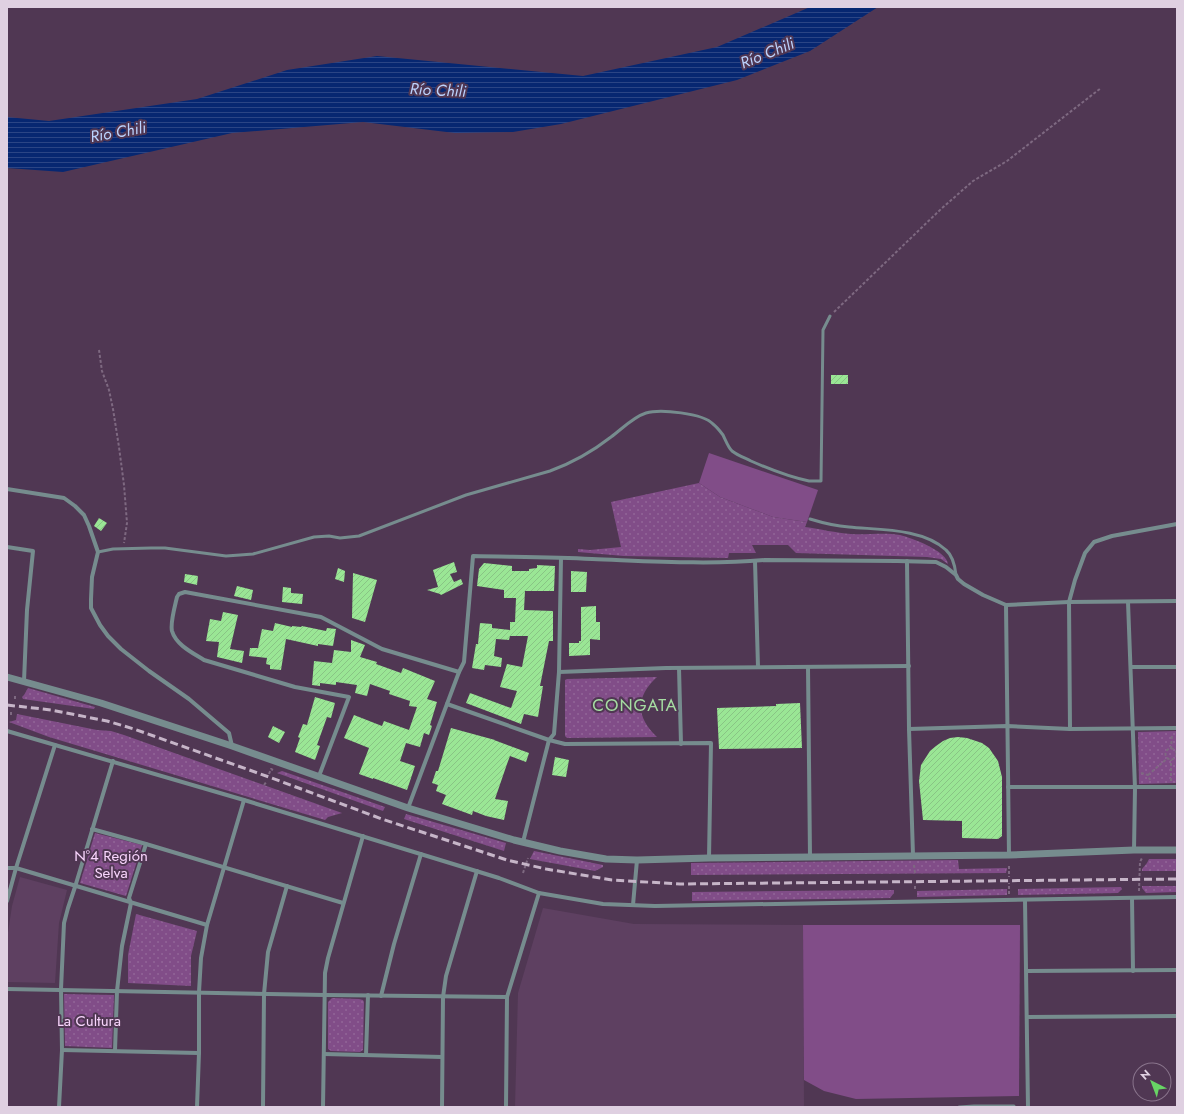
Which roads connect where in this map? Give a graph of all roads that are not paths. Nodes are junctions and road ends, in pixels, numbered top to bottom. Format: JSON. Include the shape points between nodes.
{"nodes":[{"id":1,"x":830,"y":316,"type":"road end"},
{"id":2,"x":7,"y":490,"type":"edge"},
{"id":3,"x":810,"y":519,"type":"dead end"},
{"id":4,"x":1177,"y":524,"type":"edge"},
{"id":5,"x":7,"y":547,"type":"edge"},
{"id":6,"x":98,"y":552,"type":"junction"},
{"id":7,"x":561,"y":558,"type":"junction"},
{"id":8,"x":755,"y":560,"type":"junction"},
{"id":9,"x":907,"y":561,"type":"junction"},
{"id":10,"x":956,"y":575,"type":"junction"},
{"id":11,"x":1177,"y":601,"type":"edge"},
{"id":12,"x":1069,"y":602,"type":"junction"},
{"id":13,"x":1128,"y":602,"type":"junction"},
{"id":14,"x":1006,"y":605,"type":"junction"},
{"id":15,"x":909,"y":666,"type":"junction"},
{"id":16,"x":758,"y":667,"type":"junction"},
{"id":17,"x":808,"y":667,"type":"junction"},
{"id":18,"x":1131,"y":667,"type":"junction"},
{"id":19,"x":1177,"y":667,"type":"edge"},
{"id":20,"x":679,"y":668,"type":"junction"},
{"id":21,"x":459,"y":672,"type":"junction"},
{"id":22,"x":559,"y":672,"type":"junction"},
{"id":23,"x":7,"y":676,"type":"edge"},
{"id":24,"x":24,"y":681,"type":"junction"},
{"id":25,"x":447,"y":704,"type":"junction"},
{"id":26,"x":1007,"y":726,"type":"junction"},
{"id":27,"x":1070,"y":728,"type":"junction"},
{"id":28,"x":1177,"y":728,"type":"edge"},
{"id":29,"x":909,"y":729,"type":"junction"},
{"id":30,"x":1132,"y":729,"type":"junction"},
{"id":31,"x":7,"y":731,"type":"edge"},
{"id":32,"x":549,"y":740,"type":"junction"},
{"id":33,"x":681,"y":744,"type":"junction"},
{"id":34,"x":55,"y":746,"type":"junction"},
{"id":35,"x":232,"y":746,"type":"junction"},
{"id":36,"x":113,"y":761,"type":"junction"},
{"id":37,"x":318,"y":776,"type":"junction"},
{"id":38,"x":1008,"y":787,"type":"junction"},
{"id":39,"x":1177,"y":787,"type":"edge"},
{"id":40,"x":1135,"y":788,"type":"junction"},
{"id":41,"x":244,"y":800,"type":"junction"},
{"id":42,"x":408,"y":808,"type":"junction"},
{"id":43,"x":92,"y":829,"type":"junction"},
{"id":44,"x":363,"y":836,"type":"junction"},
{"id":45,"x":523,"y":842,"type":"junction"},
{"id":46,"x":146,"y":844,"type":"junction"},
{"id":47,"x":1134,"y":850,"type":"junction"},
{"id":48,"x":1177,"y":850,"type":"edge"},
{"id":49,"x":421,"y":854,"type":"junction"},
{"id":50,"x":913,"y":855,"type":"junction"},
{"id":51,"x":1009,"y":855,"type":"junction"},
{"id":52,"x":810,"y":856,"type":"junction"},
{"id":53,"x":710,"y":858,"type":"junction"},
{"id":54,"x":637,"y":860,"type":"junction"},
{"id":55,"x":224,"y":867,"type":"junction"},
{"id":56,"x":7,"y":868,"type":"edge"},
{"id":57,"x":16,"y":868,"type":"junction"},
{"id":58,"x":477,"y":871,"type":"junction"},
{"id":59,"x":287,"y":886,"type":"junction"},
{"id":60,"x":75,"y":887,"type":"junction"},
{"id":61,"x":539,"y":893,"type":"junction"},
{"id":62,"x":1177,"y":897,"type":"edge"},
{"id":63,"x":1132,"y":898,"type":"junction"},
{"id":64,"x":1025,"y":900,"type":"junction"},
{"id":65,"x":7,"y":901,"type":"edge"},
{"id":66,"x":131,"y":903,"type":"junction"},
{"id":67,"x":343,"y":903,"type":"junction"},
{"id":68,"x":633,"y":905,"type":"junction"},
{"id":69,"x":207,"y":925,"type":"junction"},
{"id":70,"x":1177,"y":970,"type":"edge"},
{"id":71,"x":1027,"y":971,"type":"junction"},
{"id":72,"x":1133,"y":971,"type":"junction"},
{"id":73,"x":7,"y":988,"type":"edge"},
{"id":74,"x":61,"y":989,"type":"junction"},
{"id":75,"x":118,"y":991,"type":"junction"},
{"id":76,"x":199,"y":992,"type":"junction"},
{"id":77,"x":264,"y":994,"type":"junction"},
{"id":78,"x":325,"y":995,"type":"junction"},
{"id":79,"x":368,"y":995,"type":"junction"},
{"id":80,"x":381,"y":996,"type":"junction"},
{"id":81,"x":443,"y":997,"type":"junction"},
{"id":82,"x":507,"y":997,"type":"junction"},
{"id":83,"x":1177,"y":1016,"type":"edge"},
{"id":84,"x":1027,"y":1018,"type":"junction"},
{"id":85,"x":62,"y":1050,"type":"junction"},
{"id":86,"x":115,"y":1051,"type":"junction"},
{"id":87,"x":199,"y":1053,"type":"junction"},
{"id":88,"x":324,"y":1054,"type":"junction"},
{"id":89,"x":366,"y":1055,"type":"junction"},
{"id":90,"x":442,"y":1057,"type":"junction"},
{"id":91,"x":1014,"y":1106,"type":"dead end"},
{"id":92,"x":59,"y":1107,"type":"edge"},
{"id":93,"x":197,"y":1107,"type":"edge"},
{"id":94,"x":263,"y":1107,"type":"edge"},
{"id":95,"x":323,"y":1107,"type":"edge"},
{"id":96,"x":442,"y":1107,"type":"edge"},
{"id":97,"x":506,"y":1107,"type":"edge"},
{"id":98,"x":959,"y":1107,"type":"edge"},
{"id":99,"x":1028,"y":1107,"type":"edge"}],
"edges":[{"from":1,"to":6,"type":"lane","via":[[823,330],[821,481],[809,481],[765,467],[744,457],[733,451],[712,422],[696,415],[661,411],[646,413],[634,419],[611,438],[561,467],[466,495],[359,536],[314,537],[253,554],[226,556],[165,548],[123,548]]},
{"from":2,"to":6,"type":"street","via":[[64,498],[84,515]]},
{"from":3,"to":10,"type":"lane","via":[[831,525],[900,531],[928,538],[946,550],[952,558]]},
{"from":4,"to":12,"type":"street","via":[[1112,536],[1094,542],[1085,553]]},
{"from":5,"to":24,"type":"street","via":[[34,551],[27,610]]},
{"from":6,"to":35,"type":"street","via":[[92,577],[91,608],[108,636],[121,649],[189,699],[229,733]]},
{"from":7,"to":8,"type":"street","via":[[646,561]]},
{"from":7,"to":21,"type":"street","via":[[473,556],[464,662]]},
{"from":7,"to":22,"type":"street"},
{"from":8,"to":9,"type":"street"},
{"from":8,"to":16,"type":"street"},
{"from":9,"to":10,"type":"street","via":[[940,563]]},
{"from":9,"to":15,"type":"street"},
{"from":10,"to":14,"type":"street","via":[[964,584]]},
{"from":11,"to":13,"type":"street"},
{"from":12,"to":13,"type":"street"},
{"from":12,"to":14,"type":"street"},
{"from":12,"to":27,"type":"street"},
{"from":13,"to":18,"type":"street"},
{"from":14,"to":26,"type":"street"},
{"from":15,"to":17,"type":"street"},
{"from":15,"to":29,"type":"street"},
{"from":16,"to":17,"type":"street"},
{"from":16,"to":20,"type":"street"},
{"from":17,"to":52,"type":"street"},
{"from":18,"to":19,"type":"street"},
{"from":18,"to":30,"type":"street"},
{"from":20,"to":22,"type":"street"},
{"from":20,"to":33,"type":"street"},
{"from":21,"to":25,"type":"street"},
{"from":21,"to":37,"type":"street","via":[[382,649],[321,617],[185,592],[178,594],[172,630],[179,642],[204,660],[295,687],[349,697]]},
{"from":22,"to":32,"type":"street","via":[[554,734]]},
{"from":23,"to":24,"type":"street"},
{"from":24,"to":35,"type":"street"},
{"from":25,"to":32,"type":"street"},
{"from":25,"to":42,"type":"street"},
{"from":26,"to":27,"type":"street"},
{"from":26,"to":29,"type":"street"},
{"from":26,"to":38,"type":"street"},
{"from":27,"to":30,"type":"street"},
{"from":28,"to":30,"type":"street"},
{"from":29,"to":50,"type":"street"},
{"from":30,"to":40,"type":"street"},
{"from":31,"to":34,"type":"street"},
{"from":32,"to":33,"type":"street","via":[[568,744]]},
{"from":32,"to":45,"type":"street"},
{"from":33,"to":53,"type":"street","via":[[710,744]]},
{"from":34,"to":36,"type":"street"},
{"from":34,"to":57,"type":"street"},
{"from":35,"to":37,"type":"street"},
{"from":36,"to":41,"type":"street"},
{"from":36,"to":43,"type":"street"},
{"from":37,"to":42,"type":"street"},
{"from":38,"to":40,"type":"street"},
{"from":38,"to":51,"type":"street"},
{"from":39,"to":40,"type":"street"},
{"from":40,"to":47,"type":"street"},
{"from":41,"to":44,"type":"street"},
{"from":41,"to":55,"type":"street"},
{"from":42,"to":45,"type":"street"},
{"from":43,"to":46,"type":"street"},
{"from":43,"to":60,"type":"street"},
{"from":44,"to":49,"type":"street"},
{"from":44,"to":67,"type":"street"},
{"from":45,"to":54,"type":"street","via":[[606,859]]},
{"from":46,"to":55,"type":"street"},
{"from":46,"to":66,"type":"street","via":[[129,898]]},
{"from":47,"to":48,"type":"street"},
{"from":47,"to":51,"type":"street"},
{"from":49,"to":58,"type":"street"},
{"from":49,"to":80,"type":"street"},
{"from":50,"to":51,"type":"street"},
{"from":50,"to":52,"type":"street"},
{"from":52,"to":53,"type":"street"},
{"from":53,"to":54,"type":"street"},
{"from":54,"to":68,"type":"street"},
{"from":55,"to":59,"type":"street"},
{"from":55,"to":69,"type":"street"},
{"from":56,"to":57,"type":"street"},
{"from":57,"to":60,"type":"street"},
{"from":57,"to":65,"type":"street"},
{"from":58,"to":61,"type":"street"},
{"from":58,"to":81,"type":"street","via":[[446,976]]},
{"from":59,"to":67,"type":"street"},
{"from":59,"to":77,"type":"street","via":[[268,952]]},
{"from":60,"to":66,"type":"street"},
{"from":60,"to":74,"type":"street","via":[[64,923]]},
{"from":61,"to":68,"type":"street","via":[[603,904]]},
{"from":61,"to":82,"type":"street"},
{"from":62,"to":63,"type":"street"},
{"from":63,"to":64,"type":"street"},
{"from":63,"to":72,"type":"street"},
{"from":64,"to":68,"type":"street"},
{"from":64,"to":71,"type":"street"},
{"from":66,"to":69,"type":"street"},
{"from":66,"to":75,"type":"street","via":[[122,946]]},
{"from":67,"to":78,"type":"street","via":[[325,972]]},
{"from":69,"to":76,"type":"street","via":[[201,958]]},
{"from":70,"to":72,"type":"street"},
{"from":71,"to":72,"type":"street"},
{"from":71,"to":84,"type":"street"},
{"from":73,"to":74,"type":"street"},
{"from":74,"to":75,"type":"street"},
{"from":74,"to":85,"type":"street"},
{"from":75,"to":76,"type":"street"},
{"from":75,"to":86,"type":"street"},
{"from":76,"to":77,"type":"street"},
{"from":76,"to":87,"type":"street"},
{"from":77,"to":78,"type":"street"},
{"from":77,"to":94,"type":"street"},
{"from":78,"to":79,"type":"street"},
{"from":78,"to":88,"type":"street"},
{"from":79,"to":80,"type":"street"},
{"from":79,"to":89,"type":"street"},
{"from":80,"to":81,"type":"street"},
{"from":81,"to":82,"type":"street"},
{"from":81,"to":90,"type":"street"},
{"from":82,"to":97,"type":"street"},
{"from":83,"to":84,"type":"street"},
{"from":84,"to":99,"type":"street"},
{"from":85,"to":86,"type":"street"},
{"from":85,"to":92,"type":"street"},
{"from":86,"to":87,"type":"street"},
{"from":87,"to":93,"type":"street"},
{"from":88,"to":89,"type":"street"},
{"from":88,"to":95,"type":"street"},
{"from":89,"to":90,"type":"street"},
{"from":90,"to":96,"type":"street"},
{"from":91,"to":98,"type":"lane"}]}
